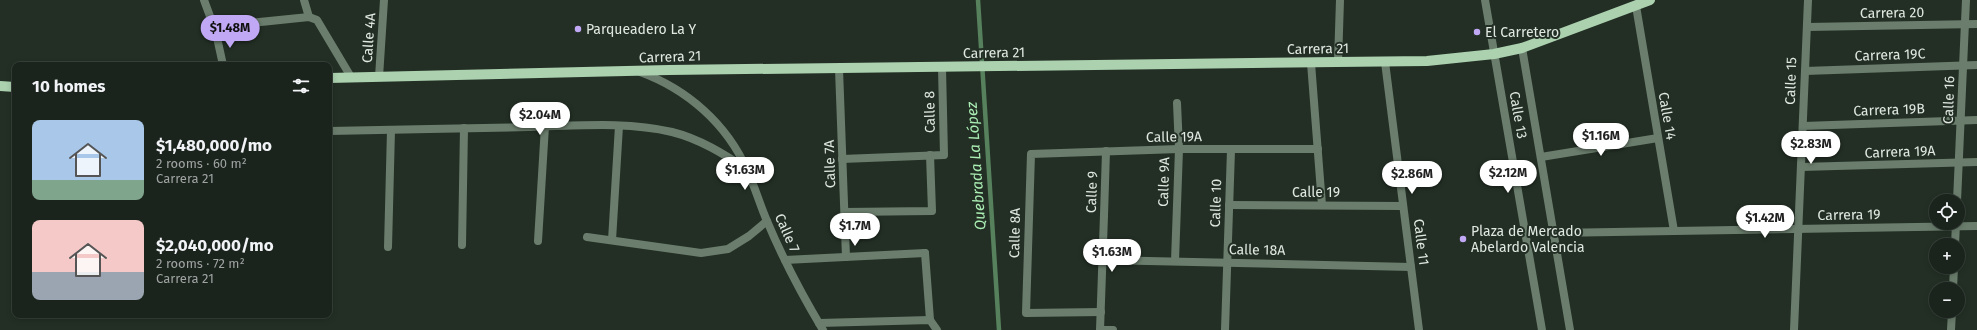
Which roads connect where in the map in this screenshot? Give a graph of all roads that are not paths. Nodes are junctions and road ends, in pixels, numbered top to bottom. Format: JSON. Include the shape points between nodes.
{"nodes":[{"id":1,"x":204,"y":0,"type":"edge"},
{"id":2,"x":304,"y":0,"type":"edge"},
{"id":3,"x":384,"y":0,"type":"edge"},
{"id":4,"x":1340,"y":0,"type":"edge"},
{"id":5,"x":1484,"y":0,"type":"edge"},
{"id":6,"x":1650,"y":0,"type":"edge"},
{"id":7,"x":1808,"y":0,"type":"edge"},
{"id":8,"x":1966,"y":0,"type":"edge"},
{"id":9,"x":1636,"y":6,"type":"junction"},
{"id":10,"x":309,"y":17,"type":"junction"},
{"id":11,"x":1965,"y":24,"type":"junction"},
{"id":12,"x":1977,"y":24,"type":"edge"},
{"id":13,"x":1807,"y":27,"type":"junction"},
{"id":14,"x":217,"y":28,"type":"junction"},
{"id":15,"x":1522,"y":48,"type":"junction"},
{"id":16,"x":1494,"y":54,"type":"junction"},
{"id":17,"x":222,"y":62,"type":"edge"},
{"id":18,"x":1338,"y":62,"type":"junction"},
{"id":19,"x":1385,"y":62,"type":"junction"},
{"id":20,"x":1311,"y":63,"type":"junction"},
{"id":21,"x":1977,"y":65,"type":"edge"},
{"id":22,"x":1963,"y":66,"type":"junction"},
{"id":23,"x":942,"y":68,"type":"junction"},
{"id":24,"x":839,"y":69,"type":"junction"},
{"id":25,"x":1805,"y":71,"type":"junction"},
{"id":26,"x":639,"y":72,"type":"junction"},
{"id":27,"x":379,"y":77,"type":"junction"},
{"id":28,"x":332,"y":78,"type":"edge"},
{"id":29,"x":351,"y":78,"type":"junction"},
{"id":30,"x":0,"y":86,"type":"edge"},
{"id":31,"x":12,"y":87,"type":"edge"},
{"id":32,"x":1177,"y":103,"type":"dead end"},
{"id":33,"x":1977,"y":120,"type":"edge"},
{"id":34,"x":1961,"y":121,"type":"junction"},
{"id":35,"x":545,"y":126,"type":"junction"},
{"id":36,"x":619,"y":126,"type":"junction"},
{"id":37,"x":1803,"y":126,"type":"junction"},
{"id":38,"x":464,"y":128,"type":"junction"},
{"id":39,"x":391,"y":130,"type":"junction"},
{"id":40,"x":332,"y":131,"type":"edge"},
{"id":41,"x":1658,"y":138,"type":"junction"},
{"id":42,"x":1179,"y":149,"type":"junction"},
{"id":43,"x":1318,"y":149,"type":"junction"},
{"id":44,"x":1232,"y":150,"type":"junction"},
{"id":45,"x":1106,"y":151,"type":"junction"},
{"id":46,"x":1030,"y":154,"type":"joint"},
{"id":47,"x":930,"y":155,"type":"junction"},
{"id":48,"x":1540,"y":157,"type":"junction"},
{"id":49,"x":842,"y":159,"type":"junction"},
{"id":50,"x":1977,"y":162,"type":"edge"},
{"id":51,"x":1959,"y":163,"type":"junction"},
{"id":52,"x":1801,"y":167,"type":"junction"},
{"id":53,"x":748,"y":170,"type":"junction"},
{"id":54,"x":1957,"y":194,"type":"edge"},
{"id":55,"x":1229,"y":205,"type":"junction"},
{"id":56,"x":1322,"y":206,"type":"junction"},
{"id":57,"x":1403,"y":206,"type":"junction"},
{"id":58,"x":845,"y":212,"type":"junction"},
{"id":59,"x":767,"y":221,"type":"junction"},
{"id":60,"x":1965,"y":225,"type":"edge"},
{"id":61,"x":1929,"y":226,"type":"edge"},
{"id":62,"x":1977,"y":226,"type":"edge"},
{"id":63,"x":1798,"y":229,"type":"junction"},
{"id":64,"x":1674,"y":231,"type":"junction"},
{"id":65,"x":1553,"y":233,"type":"junction"},
{"id":66,"x":587,"y":237,"type":"dead end"},
{"id":67,"x":612,"y":240,"type":"junction"},
{"id":68,"x":538,"y":241,"type":"dead end"},
{"id":69,"x":462,"y":245,"type":"dead end"},
{"id":70,"x":388,"y":247,"type":"dead end"},
{"id":71,"x":846,"y":257,"type":"junction"},
{"id":72,"x":785,"y":260,"type":"junction"},
{"id":73,"x":1103,"y":260,"type":"junction"},
{"id":74,"x":1174,"y":261,"type":"junction"},
{"id":75,"x":1227,"y":263,"type":"junction"},
{"id":76,"x":1411,"y":267,"type":"junction"},
{"id":77,"x":1101,"y":312,"type":"junction"},
{"id":78,"x":1952,"y":318,"type":"edge"},
{"id":79,"x":930,"y":320,"type":"junction"},
{"id":80,"x":821,"y":327,"type":"edge"},
{"id":81,"x":937,"y":330,"type":"edge"},
{"id":82,"x":1100,"y":330,"type":"edge"},
{"id":83,"x":1113,"y":330,"type":"edge"},
{"id":84,"x":1225,"y":330,"type":"edge"},
{"id":85,"x":1419,"y":330,"type":"edge"},
{"id":86,"x":1542,"y":330,"type":"edge"},
{"id":87,"x":1570,"y":330,"type":"edge"},
{"id":88,"x":1794,"y":330,"type":"edge"},
{"id":89,"x":1951,"y":330,"type":"edge"}],
"edges":[{"from":1,"to":14,"type":"street","via":[[210,20]]},
{"from":2,"to":10,"type":"street"},
{"from":3,"to":27,"type":"street","name":"Calle 4A"},
{"from":4,"to":18,"type":"street"},
{"from":5,"to":16,"type":"street","name":"Calle 13"},
{"from":6,"to":9,"type":"main road","name":"Carrera 21"},
{"from":7,"to":13,"type":"street","name":"Calle 15"},
{"from":8,"to":11,"type":"street","name":"Calle 16"},
{"from":9,"to":15,"type":"main road","name":"Carrera 21"},
{"from":9,"to":41,"type":"street","name":"Calle 14"},
{"from":10,"to":14,"type":"street"},
{"from":10,"to":29,"type":"street","via":[[317,20]]},
{"from":11,"to":12,"type":"street","name":"Carrera 20"},
{"from":11,"to":13,"type":"street","name":"Carrera 20"},
{"from":11,"to":22,"type":"street","name":"Calle 16"},
{"from":13,"to":25,"type":"street","name":"Calle 15"},
{"from":14,"to":17,"type":"street"},
{"from":15,"to":16,"type":"main road","name":"Carrera 21"},
{"from":15,"to":48,"type":"street","name":"Calle 13"},
{"from":16,"to":19,"type":"main road","name":"Carrera 21","via":[[1427,61]]},
{"from":16,"to":86,"type":"street","name":"Calle 13"},
{"from":18,"to":19,"type":"main road","name":"Carrera 21"},
{"from":18,"to":20,"type":"main road","name":"Carrera 21"},
{"from":19,"to":57,"type":"street","name":"Calle 11"},
{"from":20,"to":23,"type":"main road","name":"Carrera 21"},
{"from":20,"to":43,"type":"street"},
{"from":21,"to":22,"type":"street","name":"Carrera 19C"},
{"from":22,"to":25,"type":"street","name":"Carrera 19C"},
{"from":22,"to":34,"type":"street","name":"Calle 16"},
{"from":23,"to":24,"type":"main road","name":"Carrera 21"},
{"from":23,"to":47,"type":"street","name":"Calle 8","via":[[944,155]]},
{"from":24,"to":26,"type":"main road","name":"Carrera 21"},
{"from":24,"to":49,"type":"street","name":"Calle 7A"},
{"from":25,"to":37,"type":"street","name":"Calle 15"},
{"from":26,"to":27,"type":"main road","name":"Carrera 21"},
{"from":26,"to":53,"type":"street","name":"Calle 7","via":[[680,91],[702,108],[724,130]]},
{"from":27,"to":29,"type":"main road","name":"Carrera 21"},
{"from":28,"to":29,"type":"main road","name":"Carrera 21"},
{"from":30,"to":31,"type":"main road"},
{"from":32,"to":42,"type":"street","name":"Calle 9A"},
{"from":33,"to":34,"type":"street","name":"Carrera 19B"},
{"from":34,"to":37,"type":"street","name":"Carrera 19B"},
{"from":34,"to":51,"type":"street","name":"Calle 16"},
{"from":35,"to":36,"type":"street"},
{"from":35,"to":38,"type":"street"},
{"from":35,"to":68,"type":"street"},
{"from":36,"to":53,"type":"street","via":[[646,127],[680,135],[725,154]]},
{"from":36,"to":67,"type":"street"},
{"from":37,"to":52,"type":"street","name":"Calle 15"},
{"from":38,"to":39,"type":"street"},
{"from":38,"to":69,"type":"street"},
{"from":39,"to":40,"type":"street"},
{"from":39,"to":70,"type":"street"},
{"from":41,"to":48,"type":"street"},
{"from":41,"to":64,"type":"street","name":"Calle 14"},
{"from":42,"to":44,"type":"street","name":"Calle 19A"},
{"from":42,"to":45,"type":"street","name":"Calle 19A"},
{"from":42,"to":74,"type":"street","name":"Calle 9A"},
{"from":43,"to":44,"type":"street","name":"Calle 19A"},
{"from":43,"to":56,"type":"street"},
{"from":44,"to":55,"type":"street","name":"Calle 10"},
{"from":45,"to":46,"type":"street","name":"Calle 19A"},
{"from":45,"to":73,"type":"street","name":"Calle 9"},
{"from":46,"to":77,"type":"street","name":"Calle 8A","via":[[1026,313]]},
{"from":47,"to":49,"type":"street"},
{"from":47,"to":58,"type":"street","via":[[932,211]]},
{"from":48,"to":65,"type":"street","name":"Calle 13"},
{"from":49,"to":58,"type":"street","name":"Calle 7A"},
{"from":50,"to":51,"type":"street","name":"Carrera 19A"},
{"from":51,"to":52,"type":"street","name":"Carrera 19A"},
{"from":51,"to":54,"type":"street","name":"Calle 16"},
{"from":52,"to":63,"type":"street","name":"Calle 15"},
{"from":53,"to":59,"type":"street","name":"Calle 7"},
{"from":55,"to":56,"type":"street","name":"Calle 19"},
{"from":55,"to":75,"type":"street","name":"Calle 10"},
{"from":56,"to":57,"type":"street","name":"Calle 19"},
{"from":57,"to":76,"type":"street","name":"Calle 11"},
{"from":58,"to":71,"type":"street","name":"Calle 7A"},
{"from":59,"to":67,"type":"street","via":[[750,236],[728,249],[701,253]]},
{"from":59,"to":72,"type":"street","name":"Calle 7"},
{"from":60,"to":62,"type":"street","name":"Carrera 19"},
{"from":61,"to":63,"type":"street","name":"Carrera 19"},
{"from":63,"to":64,"type":"street","name":"Carrera 19"},
{"from":63,"to":88,"type":"street","name":"Calle 15"},
{"from":64,"to":65,"type":"street","name":"Carrera 19"},
{"from":65,"to":87,"type":"street","name":"Calle 13"},
{"from":66,"to":67,"type":"street"},
{"from":71,"to":72,"type":"street"},
{"from":71,"to":79,"type":"street","via":[[925,253]]},
{"from":72,"to":80,"type":"street","name":"Calle 7"},
{"from":73,"to":74,"type":"street","name":"Calle 18A"},
{"from":73,"to":77,"type":"street","name":"Calle 9"},
{"from":74,"to":75,"type":"street","name":"Calle 18A"},
{"from":75,"to":76,"type":"street","name":"Calle 18A"},
{"from":75,"to":84,"type":"street","name":"Calle 10"},
{"from":76,"to":85,"type":"street","name":"Calle 11"},
{"from":77,"to":82,"type":"street","name":"Calle 9"},
{"from":78,"to":89,"type":"street"},
{"from":79,"to":80,"type":"street"},
{"from":79,"to":81,"type":"street"},
{"from":82,"to":83,"type":"street"}]}
